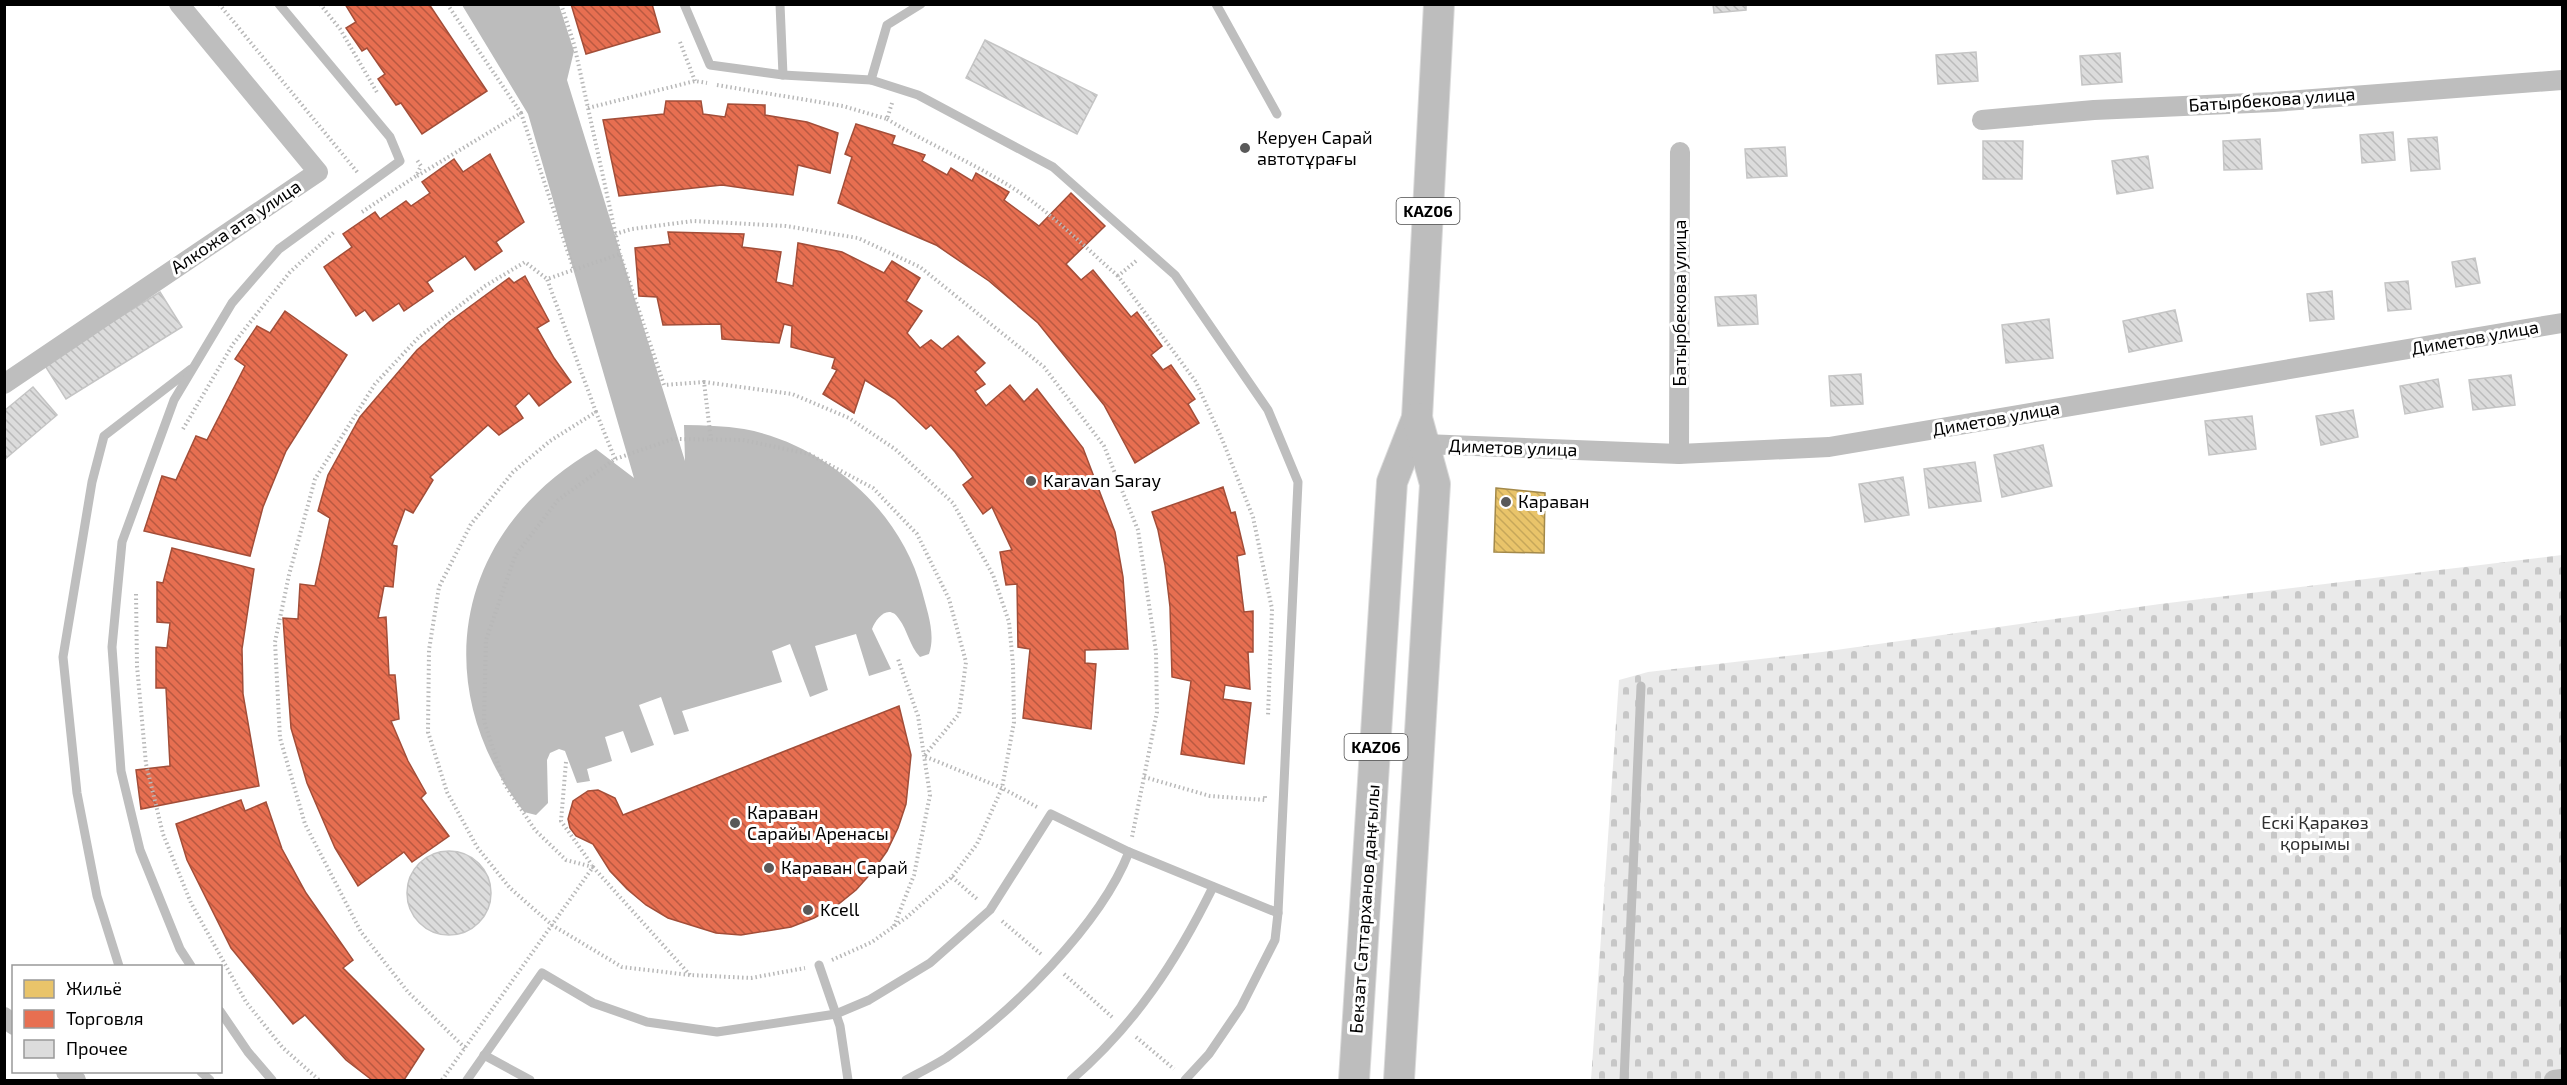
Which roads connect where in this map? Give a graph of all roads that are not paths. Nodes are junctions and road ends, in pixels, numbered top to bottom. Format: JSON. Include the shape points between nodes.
{"nodes":[{"id":1,"x":179,"y":4,"type":"edge"},
{"id":2,"x":279,"y":4,"type":"edge"},
{"id":3,"x":684,"y":4,"type":"edge"},
{"id":4,"x":780,"y":4,"type":"edge"},
{"id":5,"x":921,"y":4,"type":"edge"},
{"id":6,"x":1216,"y":4,"type":"edge"},
{"id":7,"x":1439,"y":4,"type":"edge"},
{"id":8,"x":783,"y":75,"type":"junction"},
{"id":9,"x":871,"y":80,"type":"junction"},
{"id":10,"x":2562,"y":80,"type":"edge"},
{"id":11,"x":1277,"y":114,"type":"dead end"},
{"id":12,"x":1982,"y":120,"type":"dead end"},
{"id":13,"x":1680,"y":152,"type":"dead end"},
{"id":14,"x":2562,"y":323,"type":"edge"},
{"id":15,"x":195,"y":366,"type":"junction"},
{"id":16,"x":4,"y":384,"type":"edge"},
{"id":17,"x":1421,"y":431,"type":"junction"},
{"id":18,"x":1679,"y":454,"type":"junction"},
{"id":19,"x":1641,"y":686,"type":"dead end"},
{"id":20,"x":1129,"y":852,"type":"junction"},
{"id":21,"x":1214,"y":887,"type":"junction"},
{"id":22,"x":1278,"y":913,"type":"junction"},
{"id":23,"x":119,"y":965,"type":"edge"},
{"id":24,"x":190,"y":965,"type":"edge"},
{"id":25,"x":819,"y":965,"type":"road end"},
{"id":26,"x":222,"y":1014,"type":"edge"},
{"id":27,"x":836,"y":1014,"type":"junction"},
{"id":28,"x":484,"y":1055,"type":"junction"},
{"id":29,"x":2562,"y":1079,"type":"edge"},
{"id":30,"x":272,"y":1080,"type":"edge"},
{"id":31,"x":467,"y":1080,"type":"edge"},
{"id":32,"x":530,"y":1080,"type":"edge"},
{"id":33,"x":848,"y":1080,"type":"edge"},
{"id":34,"x":906,"y":1080,"type":"edge"},
{"id":35,"x":1071,"y":1080,"type":"edge"},
{"id":36,"x":1186,"y":1080,"type":"edge"},
{"id":37,"x":1354,"y":1080,"type":"edge"},
{"id":38,"x":1399,"y":1080,"type":"edge"},
{"id":39,"x":1624,"y":1080,"type":"edge"},
{"id":40,"x":2554,"y":1080,"type":"edge"}],
"edges":[{"from":1,"to":16,"type":"street","name":"Алкожа ата улица","via":[[318,172]]},
{"from":2,"to":15,"type":"lane","via":[[390,137],[400,161],[279,249],[232,303]]},
{"from":3,"to":8,"type":"lane","via":[[710,65]]},
{"from":4,"to":8,"type":"lane"},
{"from":5,"to":9,"type":"lane","via":[[887,25]]},
{"from":6,"to":11,"type":"lane"},
{"from":7,"to":17,"type":"main road","name":"Бекзат Саттарханов даңғылы","number":"KАZ06"},
{"from":8,"to":9,"type":"lane"},
{"from":9,"to":22,"type":"lane","via":[[918,95],[1053,167],[1175,275],[1268,410],[1298,482]]},
{"from":10,"to":12,"type":"street","name":"Батырбекова улица"},
{"from":13,"to":18,"type":"street","name":"Батырбекова улица"},
{"from":14,"to":18,"type":"street","name":"Диметов улица","via":[[1829,447]]},
{"from":15,"to":23,"type":"lane","via":[[104,436],[92,482],[63,657],[77,793],[97,896]]},
{"from":15,"to":24,"type":"lane","via":[[174,400],[122,542],[112,647],[121,771],[140,850],[180,949]]},
{"from":17,"to":18,"type":"street","name":"Диметов улица"},
{"from":17,"to":37,"type":"main road","name":"Бекзат Саттарханов даңғылы","number":"KАZ06","via":[[1392,482]]},
{"from":17,"to":38,"type":"main road","name":"Бекзат Саттарханов даңғылы","number":"KАZ06","via":[[1435,484]]},
{"from":19,"to":39,"type":"lane"},
{"from":20,"to":21,"type":"lane"},
{"from":20,"to":27,"type":"lane","via":[[1051,814],[990,910],[930,963],[869,1000]]},
{"from":20,"to":34,"type":"lane","via":[[1120,874],[1052,964],[982,1031]]},
{"from":21,"to":22,"type":"lane"},
{"from":21,"to":35,"type":"lane","via":[[1162,980],[1125,1029]]},
{"from":22,"to":36,"type":"lane","via":[[1275,940],[1241,1007]]},
{"from":25,"to":27,"type":"lane"},
{"from":26,"to":30,"type":"lane"},
{"from":27,"to":28,"type":"lane","via":[[717,1032],[647,1022],[592,1003],[542,973]]},
{"from":27,"to":33,"type":"lane"},
{"from":28,"to":31,"type":"lane"},
{"from":28,"to":32,"type":"lane"},
{"from":29,"to":40,"type":"street"}]}
